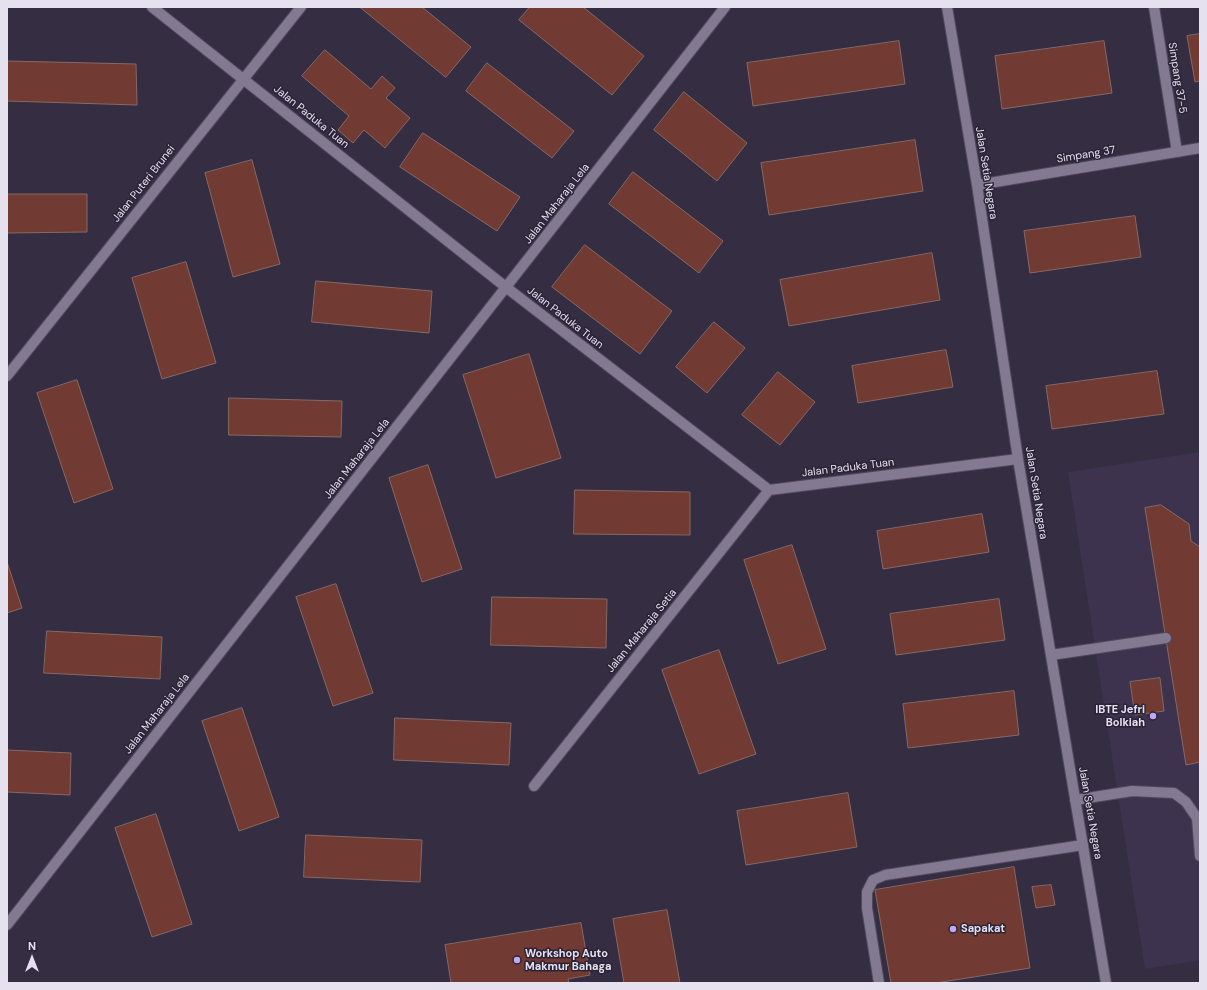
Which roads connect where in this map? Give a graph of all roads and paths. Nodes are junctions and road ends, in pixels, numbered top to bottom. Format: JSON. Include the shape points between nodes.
{"nodes":[{"id":1,"x":152,"y":7,"type":"edge"},
{"id":2,"x":300,"y":7,"type":"edge"},
{"id":3,"x":725,"y":7,"type":"edge"},
{"id":4,"x":947,"y":7,"type":"edge"},
{"id":5,"x":1154,"y":7,"type":"edge"},
{"id":6,"x":244,"y":78,"type":"junction"},
{"id":7,"x":1200,"y":148,"type":"edge"},
{"id":8,"x":1177,"y":152,"type":"junction"},
{"id":9,"x":977,"y":185,"type":"junction"},
{"id":10,"x":507,"y":288,"type":"junction"},
{"id":11,"x":7,"y":376,"type":"edge"},
{"id":12,"x":1018,"y":459,"type":"junction"},
{"id":13,"x":769,"y":490,"type":"junction"},
{"id":14,"x":1166,"y":638,"type":"dead end"},
{"id":15,"x":1051,"y":655,"type":"junction"},
{"id":16,"x":534,"y":786,"type":"dead end"},
{"id":17,"x":1075,"y":800,"type":"junction"},
{"id":18,"x":1083,"y":845,"type":"junction"},
{"id":19,"x":1200,"y":856,"type":"edge"},
{"id":20,"x":7,"y":925,"type":"edge"},
{"id":21,"x":879,"y":983,"type":"edge"},
{"id":22,"x":1106,"y":983,"type":"edge"}],
"edges":[{"from":1,"to":6,"type":"street","name":"Jalan Paduka Tuan"},
{"from":2,"to":6,"type":"street","name":"Jalan Puteri Brunei"},
{"from":3,"to":10,"type":"street","name":"Jalan Maharaja Lela"},
{"from":4,"to":9,"type":"street","name":"Jalan Setia Negara"},
{"from":5,"to":8,"type":"street","name":"Simpang 37-5"},
{"from":6,"to":10,"type":"street","name":"Jalan Paduka Tuan"},
{"from":6,"to":11,"type":"street","name":"Jalan Puteri Brunei"},
{"from":7,"to":8,"type":"street","name":"Simpang 37"},
{"from":8,"to":9,"type":"street","name":"Simpang 37"},
{"from":9,"to":12,"type":"street","name":"Jalan Setia Negara"},
{"from":10,"to":13,"type":"street","name":"Jalan Paduka Tuan"},
{"from":10,"to":20,"type":"street","name":"Jalan Maharaja Lela"},
{"from":12,"to":13,"type":"street","name":"Jalan Paduka Tuan"},
{"from":12,"to":15,"type":"street","name":"Jalan Setia Negara"},
{"from":13,"to":16,"type":"street","name":"Jalan Maharaja Setia"},
{"from":14,"to":15,"type":"street"},
{"from":15,"to":17,"type":"street","name":"Jalan Setia Negara"},
{"from":17,"to":18,"type":"street","name":"Jalan Setia Negara"},
{"from":17,"to":19,"type":"street","via":[[1132,791],[1174,793],[1186,802],[1197,818]]},
{"from":18,"to":21,"type":"street","via":[[885,875],[873,880],[867,892],[867,908]]},
{"from":18,"to":22,"type":"street","name":"Jalan Setia Negara"}]}
